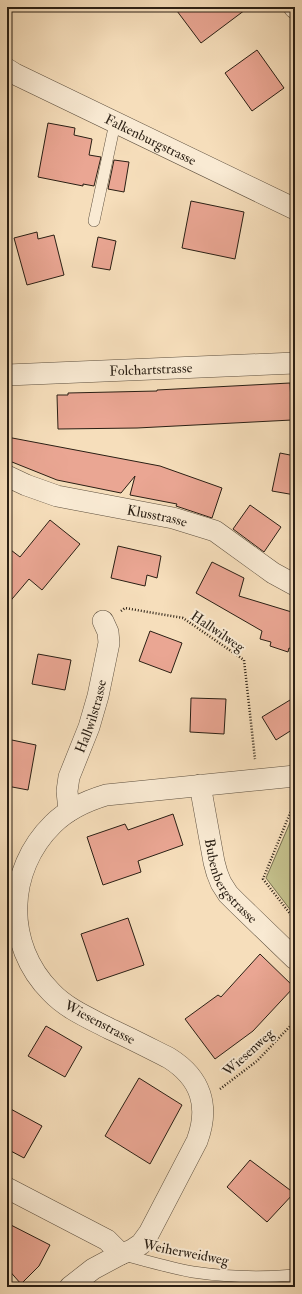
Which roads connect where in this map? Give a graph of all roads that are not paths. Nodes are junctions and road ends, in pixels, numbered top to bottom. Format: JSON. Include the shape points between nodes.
{"nodes":[{"id":1,"x":7,"y":69,"type":"edge"},
{"id":2,"x":115,"y":123,"type":"junction"},
{"id":3,"x":295,"y":209,"type":"edge"},
{"id":4,"x":94,"y":221,"type":"dead end"},
{"id":5,"x":295,"y":363,"type":"edge"},
{"id":6,"x":7,"y":375,"type":"edge"},
{"id":7,"x":7,"y":476,"type":"edge"},
{"id":8,"x":295,"y":585,"type":"edge"},
{"id":9,"x":103,"y":621,"type":"road end"},
{"id":10,"x":295,"y":776,"type":"edge"},
{"id":11,"x":200,"y":785,"type":"junction"},
{"id":12,"x":70,"y":810,"type":"junction"},
{"id":13,"x":295,"y":959,"type":"edge"},
{"id":14,"x":7,"y":1188,"type":"edge"},
{"id":15,"x":120,"y":1254,"type":"junction"},
{"id":16,"x":295,"y":1274,"type":"edge"},
{"id":17,"x":70,"y":1287,"type":"edge"}],
"edges":[{"from":1,"to":2,"type":"street","name":"Falkenburgstrasse"},
{"from":2,"to":3,"type":"street","name":"Falkenburgstrasse"},
{"from":2,"to":4,"type":"lane"},
{"from":5,"to":6,"type":"street","name":"Folchartstrasse"},
{"from":7,"to":8,"type":"street","name":"Klusstrasse","via":[[57,496],[173,518],[215,531],[273,573]]},
{"from":9,"to":12,"type":"street","name":"Hallwilstrasse","via":[[109,643],[89,727],[69,777],[67,791]]},
{"from":10,"to":11,"type":"street","name":"Wiesenstrasse"},
{"from":11,"to":12,"type":"street","name":"Wiesenstrasse","via":[[106,795]]},
{"from":11,"to":13,"type":"street","name":"Bubenbergstrasse","via":[[214,862],[228,894]]},
{"from":12,"to":15,"type":"street","name":"Wiesenstrasse","via":[[40,838],[22,873],[16,910],[18,929],[29,963],[43,983],[64,1005],[180,1064],[196,1083],[203,1106],[201,1130],[197,1141],[149,1233],[141,1244]]},
{"from":14,"to":15,"type":"street","via":[[106,1240]]},
{"from":15,"to":16,"type":"lane","name":"Weiherweidweg","via":[[192,1272],[225,1276]]},
{"from":15,"to":17,"type":"street","name":"Wiesenstrasse","via":[[93,1269]]}]}
